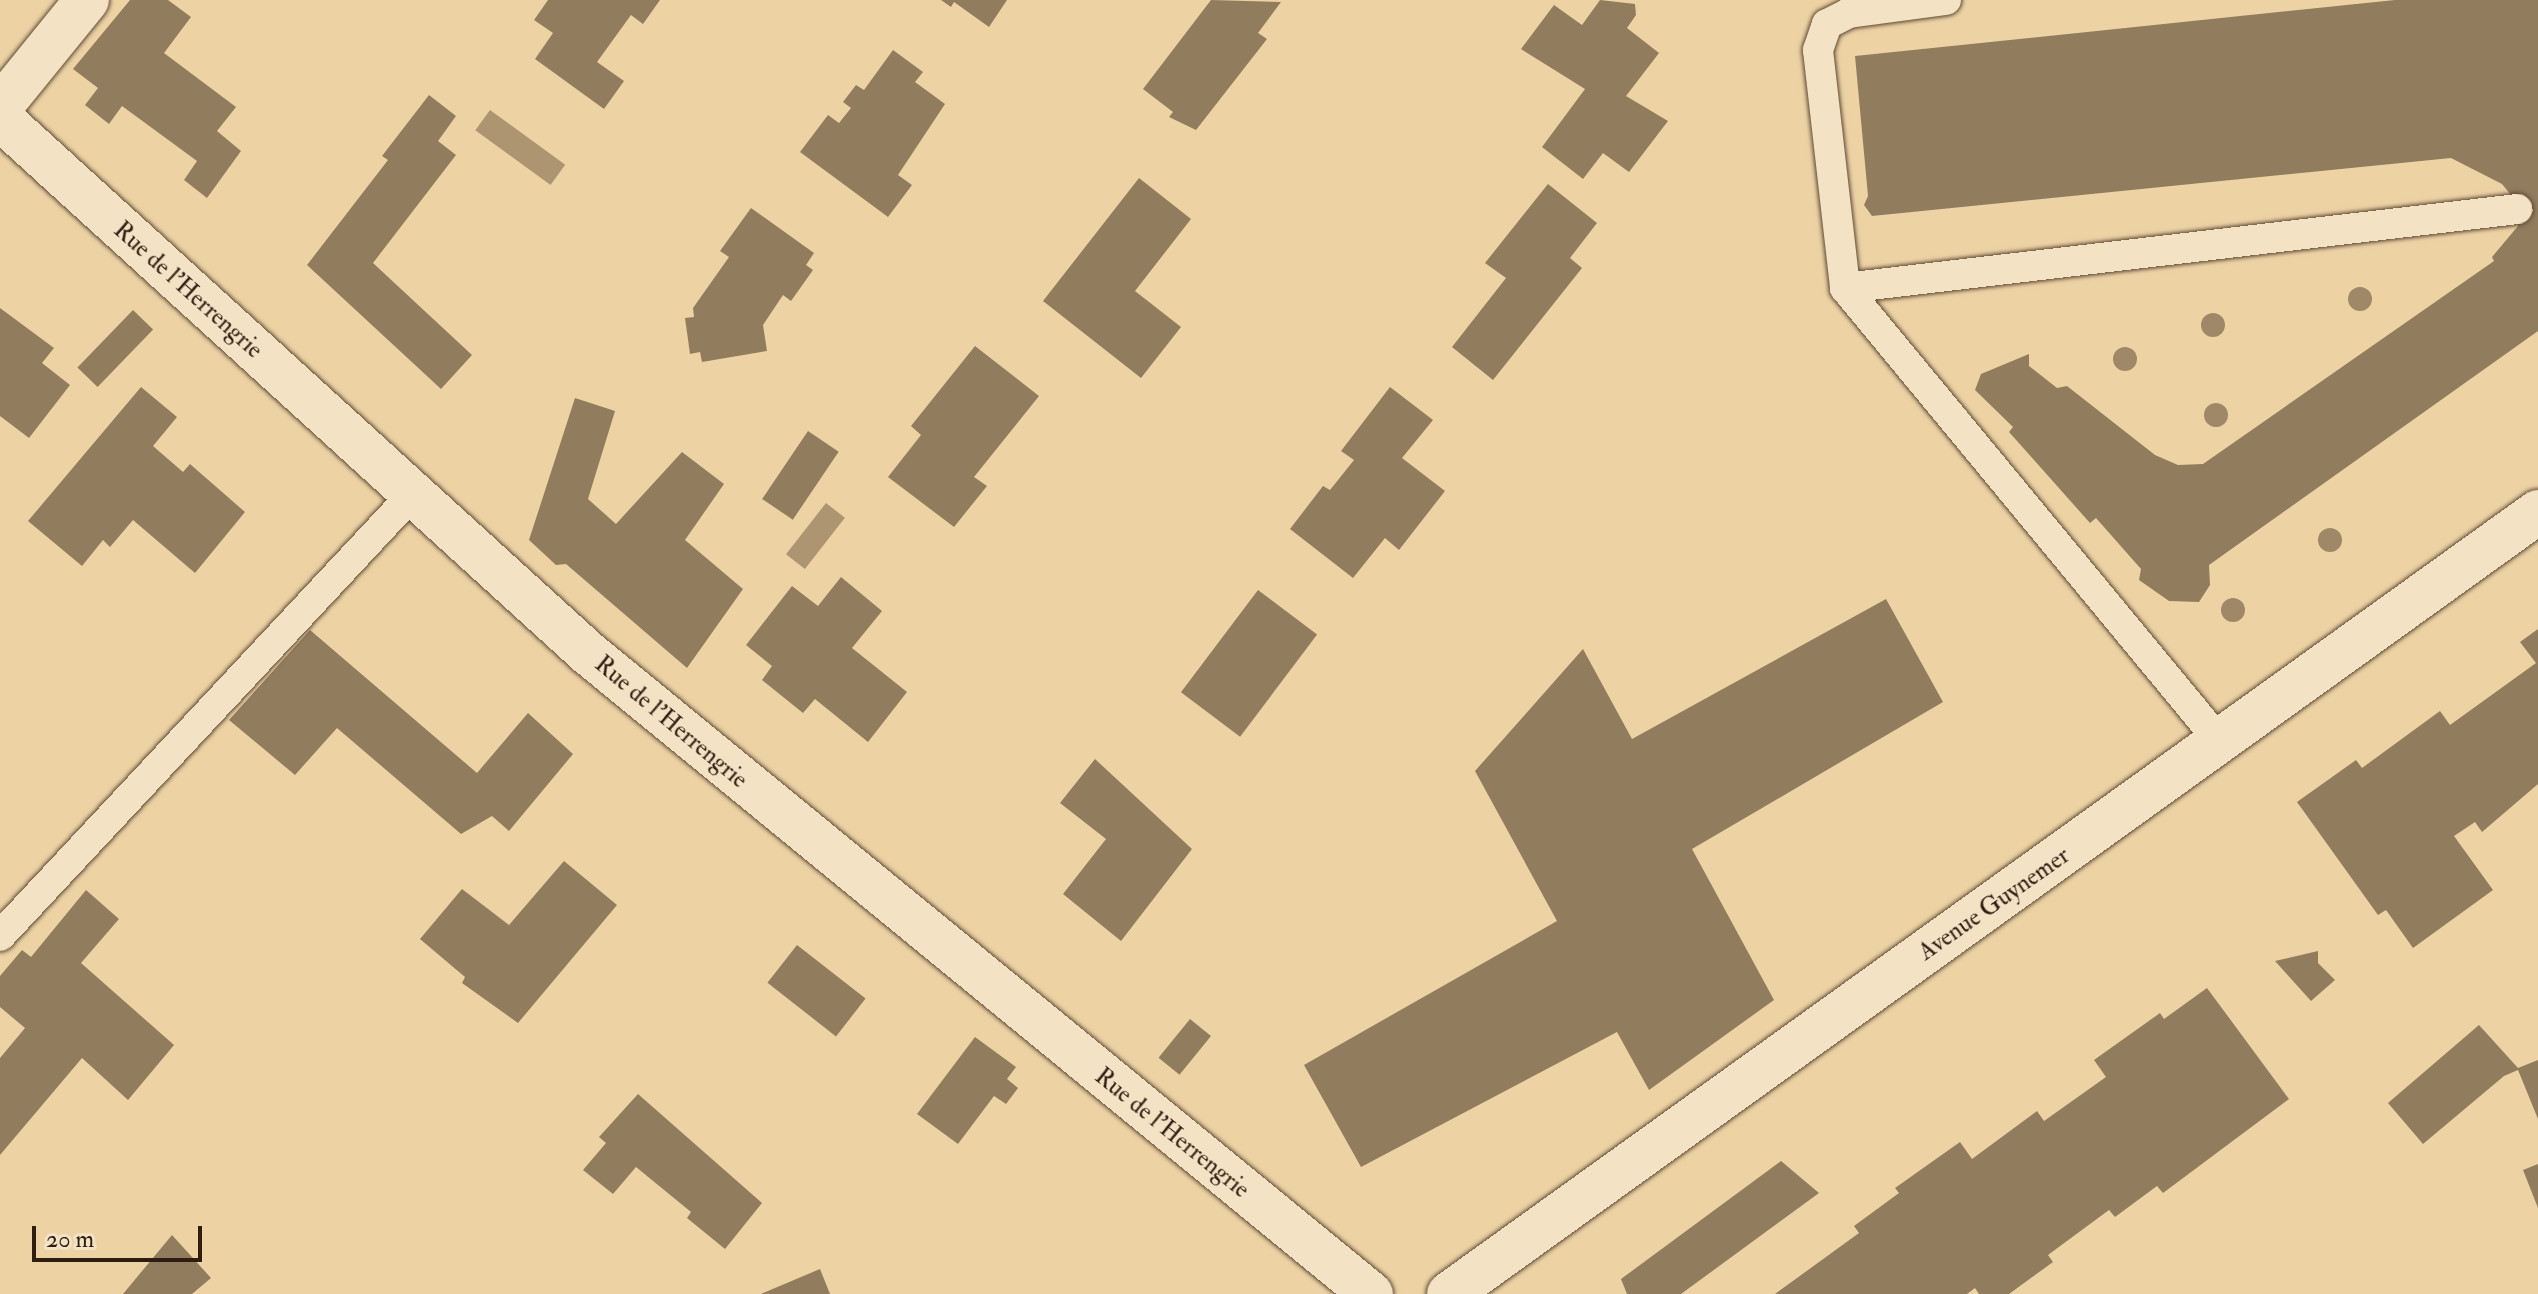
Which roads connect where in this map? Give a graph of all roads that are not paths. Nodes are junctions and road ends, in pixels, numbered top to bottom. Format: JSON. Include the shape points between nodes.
{"nodes":[{"id":1,"x":87,"y":0,"type":"edge"},
{"id":2,"x":1946,"y":0,"type":"edge"},
{"id":3,"x":0,"y":107,"type":"edge"},
{"id":4,"x":0,"y":118,"type":"edge"},
{"id":5,"x":2517,"y":209,"type":"dead end"},
{"id":6,"x":1845,"y":288,"type":"junction"},
{"id":7,"x":412,"y":495,"type":"junction"},
{"id":8,"x":2538,"y":512,"type":"edge"},
{"id":9,"x":2221,"y":743,"type":"junction"},
{"id":10,"x":0,"y":936,"type":"edge"},
{"id":11,"x":1371,"y":1294,"type":"edge"},
{"id":12,"x":1449,"y":1294,"type":"edge"}],
"edges":[{"from":1,"to":3,"type":"street"},
{"from":2,"to":6,"type":"lane","via":[[1849,13],[1827,24],[1818,50]]},
{"from":4,"to":7,"type":"street","name":"Rue de l'Herrengrie"},
{"from":5,"to":6,"type":"lane"},
{"from":6,"to":9,"type":"lane"},
{"from":7,"to":10,"type":"lane"},
{"from":7,"to":11,"type":"street","name":"Rue de l'Herrengrie","via":[[588,653]]},
{"from":8,"to":9,"type":"street","name":"Avenue Guynemer"},
{"from":9,"to":12,"type":"street","name":"Avenue Guynemer"}]}
